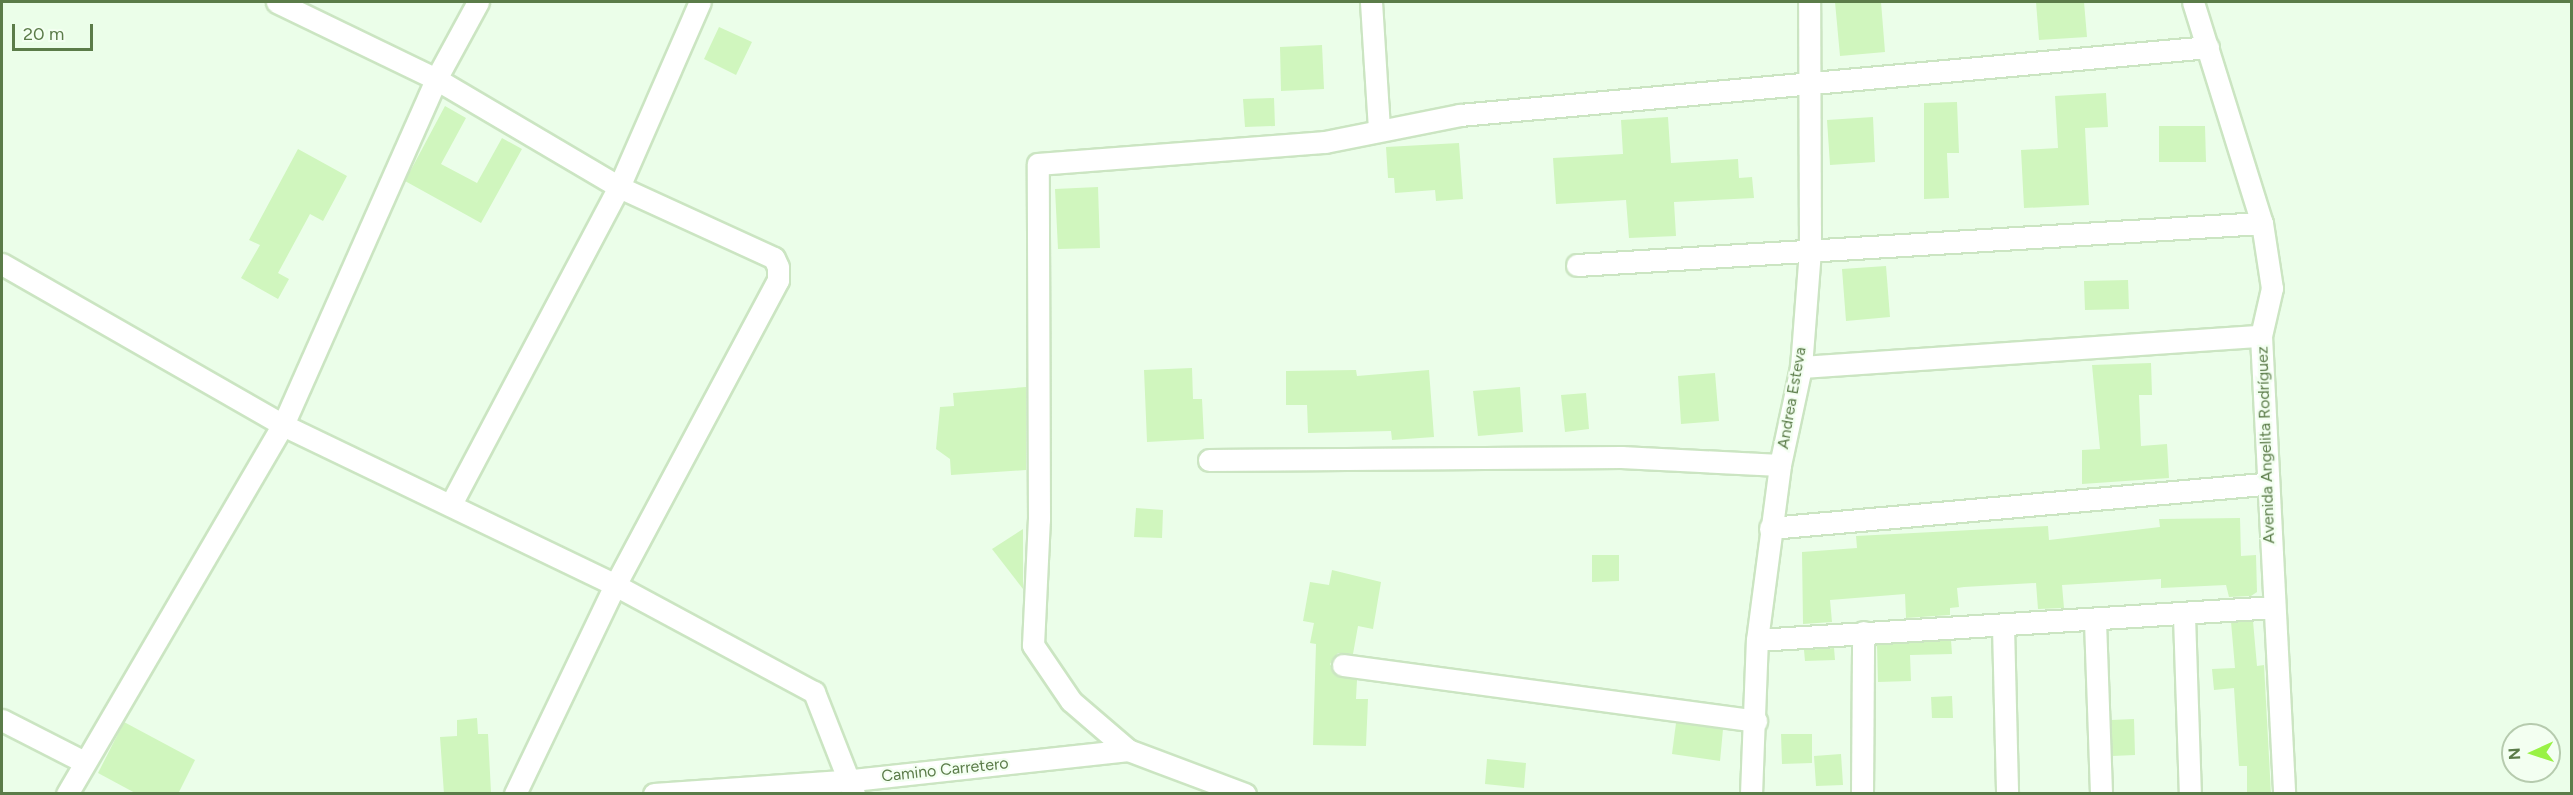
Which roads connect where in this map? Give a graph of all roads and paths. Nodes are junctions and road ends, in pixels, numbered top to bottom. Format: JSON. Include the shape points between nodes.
{"nodes":[{"id":1,"x":278,"y":2,"type":"edge"},
{"id":2,"x":478,"y":2,"type":"edge"},
{"id":3,"x":700,"y":2,"type":"edge"},
{"id":4,"x":1371,"y":2,"type":"edge"},
{"id":5,"x":1809,"y":2,"type":"edge"},
{"id":6,"x":2193,"y":2,"type":"edge"},
{"id":7,"x":2208,"y":47,"type":"junction"},
{"id":8,"x":436,"y":79,"type":"junction"},
{"id":9,"x":1812,"y":80,"type":"junction"},
{"id":10,"x":1379,"y":128,"type":"junction"},
{"id":11,"x":619,"y":187,"type":"junction"},
{"id":12,"x":2262,"y":223,"type":"junction"},
{"id":13,"x":1810,"y":251,"type":"junction"},
{"id":14,"x":2,"y":264,"type":"edge"},
{"id":15,"x":1577,"y":266,"type":"dead end"},
{"id":16,"x":2261,"y":336,"type":"junction"},
{"id":17,"x":1801,"y":368,"type":"junction"},
{"id":18,"x":283,"y":425,"type":"junction"},
{"id":19,"x":1209,"y":460,"type":"dead end"},
{"id":20,"x":1780,"y":465,"type":"junction"},
{"id":21,"x":2266,"y":484,"type":"junction"},
{"id":22,"x":451,"y":504,"type":"junction"},
{"id":23,"x":1770,"y":528,"type":"junction"},
{"id":24,"x":615,"y":585,"type":"junction"},
{"id":25,"x":2274,"y":608,"type":"junction"},
{"id":26,"x":2184,"y":616,"type":"junction"},
{"id":27,"x":2095,"y":621,"type":"junction"},
{"id":28,"x":2003,"y":626,"type":"junction"},
{"id":29,"x":1863,"y":633,"type":"junction"},
{"id":30,"x":1757,"y":640,"type":"junction"},
{"id":31,"x":1343,"y":664,"type":"dead end"},
{"id":32,"x":2,"y":720,"type":"edge"},
{"id":33,"x":1756,"y":722,"type":"junction"},
{"id":34,"x":1128,"y":750,"type":"junction"},
{"id":35,"x":84,"y":762,"type":"junction"},
{"id":36,"x":854,"y":787,"type":"edge"},
{"id":37,"x":67,"y":794,"type":"edge"},
{"id":38,"x":515,"y":794,"type":"edge"},
{"id":39,"x":654,"y":794,"type":"edge"},
{"id":40,"x":1245,"y":794,"type":"edge"},
{"id":41,"x":1751,"y":794,"type":"edge"},
{"id":42,"x":1862,"y":794,"type":"edge"},
{"id":43,"x":2007,"y":794,"type":"edge"},
{"id":44,"x":2101,"y":794,"type":"edge"},
{"id":45,"x":2190,"y":794,"type":"edge"},
{"id":46,"x":2284,"y":794,"type":"edge"}],
"edges":[{"from":1,"to":8,"type":"street"},
{"from":2,"to":8,"type":"street"},
{"from":3,"to":11,"type":"street"},
{"from":4,"to":10,"type":"street"},
{"from":5,"to":9,"type":"street","name":"Andrea Esteva"},
{"from":6,"to":7,"type":"street","name":"Avenida Angelita Rodríguez"},
{"from":7,"to":9,"type":"street","via":[[1904,78]]},
{"from":7,"to":12,"type":"street","name":"Avenida Angelita Rodríguez"},
{"from":8,"to":11,"type":"street"},
{"from":8,"to":18,"type":"street"},
{"from":9,"to":10,"type":"street"},
{"from":9,"to":13,"type":"street","name":"Andrea Esteva"},
{"from":10,"to":34,"type":"street","via":[[1326,142],[1038,164],[1039,519],[1033,645],[1071,701]]},
{"from":11,"to":22,"type":"street"},
{"from":11,"to":24,"type":"street","via":[[774,258],[778,280]]},
{"from":12,"to":13,"type":"street"},
{"from":12,"to":16,"type":"street","name":"Avenida Angelita Rodríguez","via":[[2272,288]]},
{"from":13,"to":15,"type":"street"},
{"from":13,"to":17,"type":"street","name":"Andrea Esteva"},
{"from":14,"to":18,"type":"street"},
{"from":16,"to":17,"type":"street"},
{"from":16,"to":21,"type":"street","name":"Avenida Angelita Rodríguez"},
{"from":17,"to":20,"type":"street","name":"Andrea Esteva"},
{"from":18,"to":22,"type":"street"},
{"from":18,"to":35,"type":"street"},
{"from":19,"to":20,"type":"street","via":[[1621,457]]},
{"from":20,"to":23,"type":"street","name":"Andrea Esteva"},
{"from":21,"to":23,"type":"street"},
{"from":21,"to":25,"type":"street","name":"Avenida Angelita Rodríguez"},
{"from":22,"to":24,"type":"street"},
{"from":23,"to":30,"type":"street","name":"Andrea Esteva"},
{"from":24,"to":36,"type":"street","via":[[814,692]]},
{"from":24,"to":38,"type":"street"},
{"from":25,"to":26,"type":"street"},
{"from":25,"to":46,"type":"street","name":"Avenida Angelita Rodríguez"},
{"from":26,"to":27,"type":"street"},
{"from":26,"to":45,"type":"street"},
{"from":27,"to":28,"type":"street"},
{"from":27,"to":44,"type":"street"},
{"from":28,"to":29,"type":"street"},
{"from":28,"to":43,"type":"street"},
{"from":29,"to":30,"type":"street"},
{"from":29,"to":42,"type":"street"},
{"from":30,"to":33,"type":"street","name":"Andrea Esteva"},
{"from":31,"to":33,"type":"street"},
{"from":32,"to":35,"type":"street"},
{"from":33,"to":41,"type":"street","name":"Andrea Esteva"},
{"from":34,"to":36,"type":"street","name":"Camino Carretero"},
{"from":34,"to":40,"type":"street"},
{"from":35,"to":37,"type":"street"},
{"from":36,"to":39,"type":"street","name":"Camino Carretero"}]}
